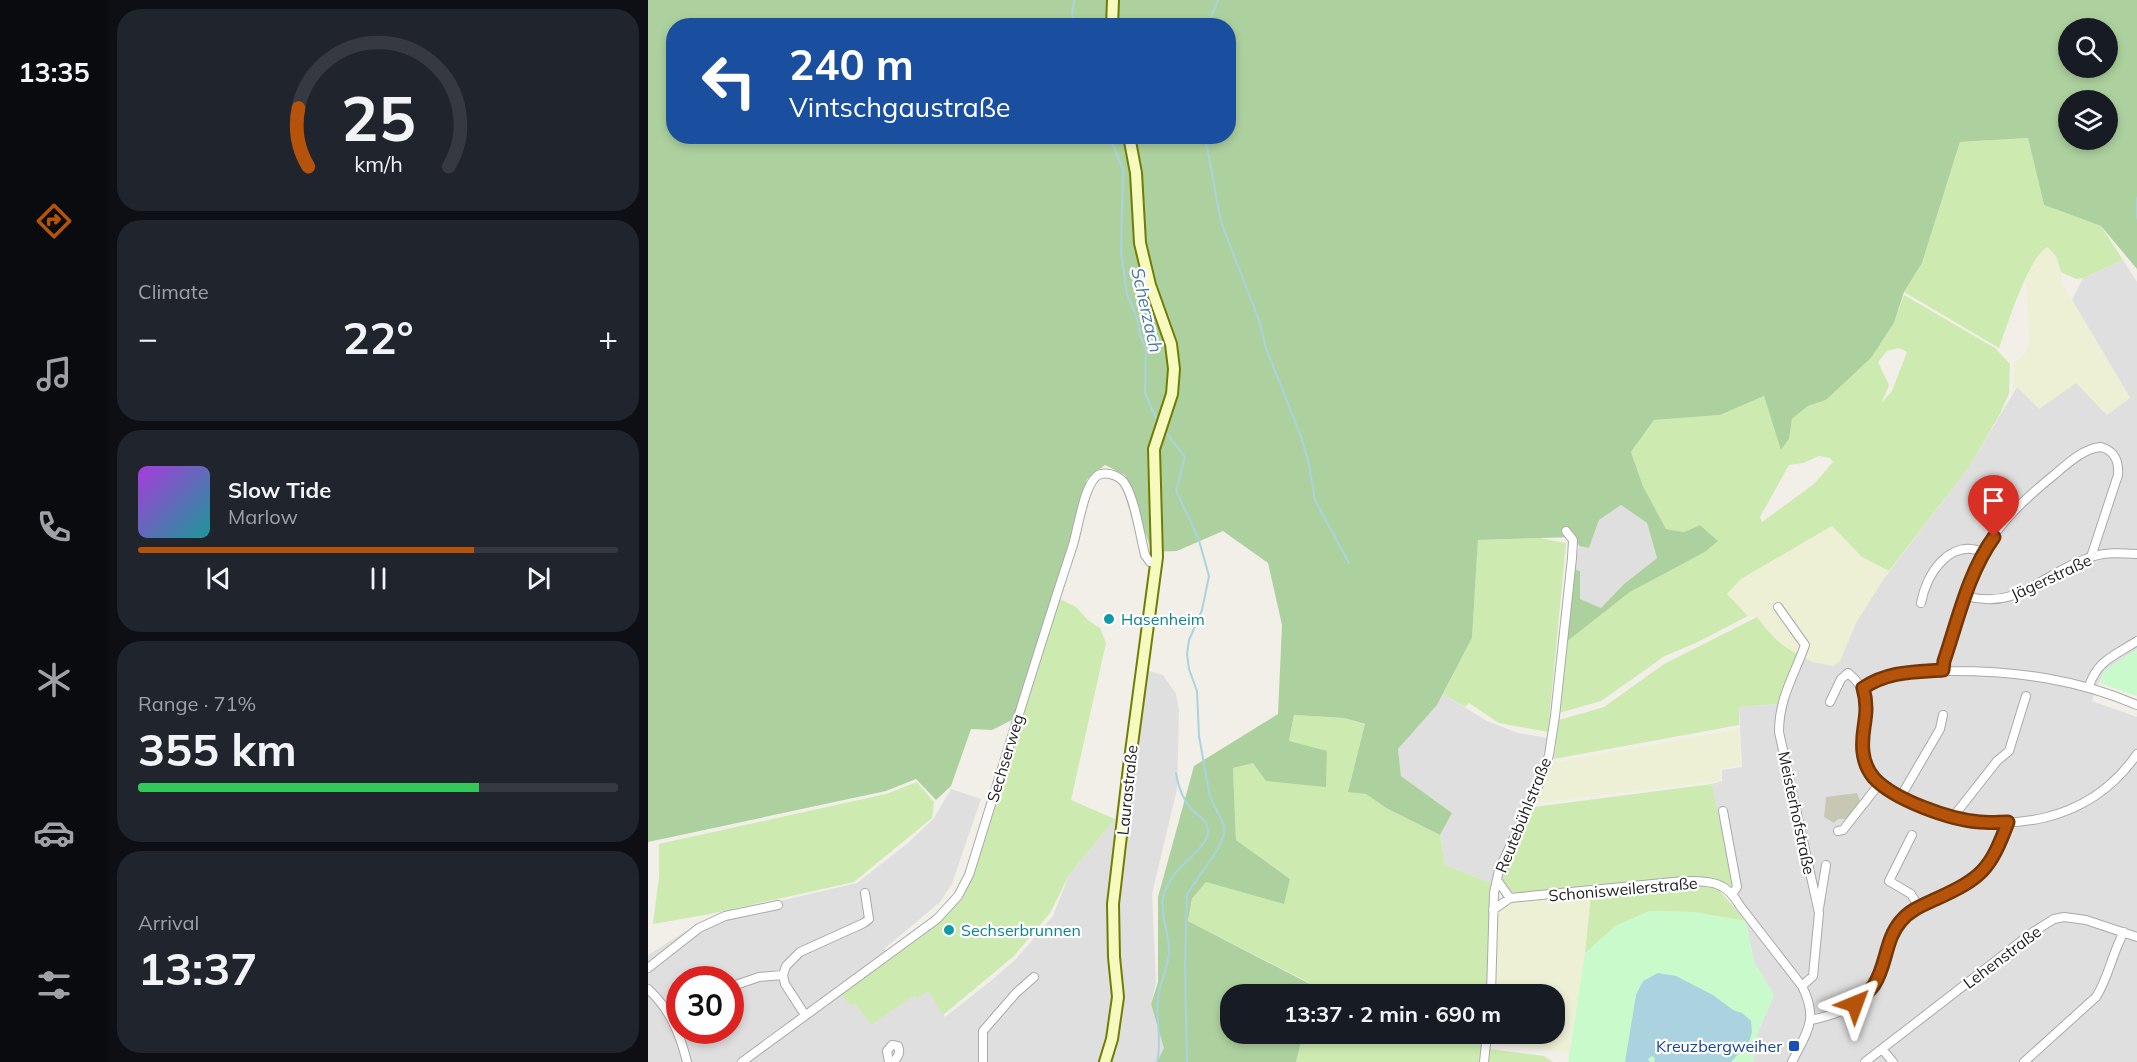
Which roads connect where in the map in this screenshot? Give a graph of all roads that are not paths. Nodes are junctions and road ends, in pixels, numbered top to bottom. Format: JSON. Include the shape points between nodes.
{"nodes":[{"id":1,"x":1113,"y":0,"type":"edge"},
{"id":2,"x":1112,"y":18,"type":"edge"},
{"id":3,"x":1131,"y":144,"type":"edge"},
{"id":4,"x":1566,"y":531,"type":"dead end"},
{"id":5,"x":1983,"y":552,"type":"junction"},
{"id":6,"x":2137,"y":554,"type":"edge"},
{"id":7,"x":2091,"y":557,"type":"junction"},
{"id":8,"x":1157,"y":564,"type":"junction"},
{"id":9,"x":1966,"y":596,"type":"junction"},
{"id":10,"x":1921,"y":603,"type":"dead end"},
{"id":11,"x":1778,"y":607,"type":"dead end"},
{"id":12,"x":2137,"y":641,"type":"edge"},
{"id":13,"x":1943,"y":670,"type":"junction"},
{"id":14,"x":2089,"y":687,"type":"junction"},
{"id":15,"x":1863,"y":688,"type":"junction"},
{"id":16,"x":2026,"y":696,"type":"dead end"},
{"id":17,"x":1830,"y":702,"type":"dead end"},
{"id":18,"x":2137,"y":705,"type":"edge"},
{"id":19,"x":1943,"y":714,"type":"dead end"},
{"id":20,"x":2137,"y":754,"type":"edge"},
{"id":21,"x":1880,"y":783,"type":"junction"},
{"id":22,"x":1901,"y":796,"type":"junction"},
{"id":23,"x":1723,"y":811,"type":"dead end"},
{"id":24,"x":1953,"y":817,"type":"junction"},
{"id":25,"x":2008,"y":822,"type":"junction"},
{"id":26,"x":1838,"y":831,"type":"dead end"},
{"id":27,"x":1912,"y":835,"type":"dead end"},
{"id":28,"x":1826,"y":865,"type":"dead end"},
{"id":29,"x":1497,"y":880,"type":"junction"},
{"id":30,"x":865,"y":893,"type":"dead end"},
{"id":31,"x":1733,"y":893,"type":"junction"},
{"id":32,"x":1510,"y":898,"type":"junction"},
{"id":33,"x":778,"y":905,"type":"dead end"},
{"id":34,"x":1919,"y":906,"type":"junction"},
{"id":35,"x":1493,"y":910,"type":"junction"},
{"id":36,"x":1819,"y":913,"type":"junction"},
{"id":37,"x":2124,"y":932,"type":"junction"},
{"id":38,"x":2137,"y":937,"type":"edge"},
{"id":39,"x":648,"y":968,"type":"edge"},
{"id":40,"x":783,"y":975,"type":"junction"},
{"id":41,"x":1034,"y":977,"type":"dead end"},
{"id":42,"x":744,"y":982,"type":"edge"},
{"id":43,"x":1491,"y":984,"type":"edge"},
{"id":44,"x":1802,"y":986,"type":"junction"},
{"id":45,"x":648,"y":989,"type":"edge"},
{"id":46,"x":666,"y":1012,"type":"edge"},
{"id":47,"x":805,"y":1015,"type":"junction"},
{"id":48,"x":1811,"y":1020,"type":"junction"},
{"id":49,"x":682,"y":1044,"type":"edge"},
{"id":50,"x":1486,"y":1044,"type":"edge"},
{"id":51,"x":1882,"y":1049,"type":"junction"},
{"id":52,"x":687,"y":1062,"type":"edge"},
{"id":53,"x":742,"y":1062,"type":"edge"},
{"id":54,"x":983,"y":1062,"type":"edge"},
{"id":55,"x":1105,"y":1062,"type":"edge"},
{"id":56,"x":1484,"y":1062,"type":"edge"},
{"id":57,"x":1792,"y":1062,"type":"edge"},
{"id":58,"x":1865,"y":1062,"type":"edge"},
{"id":59,"x":1893,"y":1062,"type":"edge"},
{"id":60,"x":2024,"y":1062,"type":"edge"}],
"edges":[{"from":1,"to":2,"type":"street"},
{"from":3,"to":8,"type":"street","name":"Laurastraße","via":[[1140,243],[1171,344],[1174,369],[1172,394],[1154,449]]},
{"from":4,"to":29,"type":"street","name":"Reutebühlstraße","via":[[1573,540],[1572,558],[1552,736],[1540,782]]},
{"from":5,"to":7,"type":"street","via":[[2032,493],[2087,451],[2101,447],[2113,453],[2119,467]]},
{"from":5,"to":9,"type":"street"},
{"from":5,"to":10,"type":"street","via":[[1963,548],[1941,560]]},
{"from":6,"to":7,"type":"street","name":"Jägerstraße"},
{"from":7,"to":9,"type":"street","name":"Jägerstraße","via":[[2016,595],[1997,600]]},
{"from":8,"to":47,"type":"street","name":"Sechserweg","via":[[1145,555],[1124,483],[1110,474],[1094,478],[1088,486],[1077,535],[969,875],[958,896],[937,919]]},
{"from":8,"to":55,"type":"street","name":"Laurastraße","via":[[1113,904],[1118,997]]},
{"from":9,"to":13,"type":"street"},
{"from":11,"to":36,"type":"street","name":"Meisterhofstraße","via":[[1805,645],[1782,700],[1779,732]]},
{"from":12,"to":14,"type":"street","via":[[2100,665]]},
{"from":13,"to":14,"type":"street","via":[[2035,675]]},
{"from":13,"to":15,"type":"street","via":[[1903,672]]},
{"from":14,"to":18,"type":"street"},
{"from":15,"to":17,"type":"street","via":[[1848,673]]},
{"from":15,"to":21,"type":"street","via":[[1867,706],[1863,752],[1867,768]]},
{"from":16,"to":24,"type":"street","via":[[2009,751]]},
{"from":19,"to":22,"type":"street","via":[[1940,729]]},
{"from":20,"to":25,"type":"street","via":[[2109,786],[2077,807],[2058,815]]},
{"from":21,"to":22,"type":"street"},
{"from":21,"to":26,"type":"street","via":[[1843,830]]},
{"from":22,"to":24,"type":"street"},
{"from":23,"to":31,"type":"street","via":[[1737,887]]},
{"from":24,"to":25,"type":"street"},
{"from":25,"to":34,"type":"street","via":[[1995,856],[1982,873]]},
{"from":27,"to":34,"type":"street","via":[[1889,881],[1911,894]]},
{"from":28,"to":36,"type":"street","name":"Meisterhofstraße"},
{"from":29,"to":32,"type":"street"},
{"from":29,"to":35,"type":"street","name":"Reutebühlstraße"},
{"from":30,"to":40,"type":"street","via":[[869,919],[800,952]]},
{"from":31,"to":32,"type":"street","name":"Schonisweilerstraße","via":[[1708,882],[1684,881]]},
{"from":31,"to":44,"type":"street"},
{"from":32,"to":35,"type":"street","name":"Schonisweilerstraße"},
{"from":33,"to":39,"type":"street","via":[[726,916],[699,928]]},
{"from":34,"to":48,"type":"street","via":[[1895,930],[1875,983],[1866,995],[1841,1012]]},
{"from":35,"to":43,"type":"street","name":"Reutebühlstraße"},
{"from":36,"to":44,"type":"street","name":"Meisterhofstraße","via":[[1814,976]]},
{"from":37,"to":38,"type":"street","name":"Lehenstraße"},
{"from":37,"to":51,"type":"street","name":"Lehenstraße","via":[[2075,918],[2054,919]]},
{"from":37,"to":60,"type":"street","via":[[2096,997]]},
{"from":40,"to":42,"type":"street"},
{"from":40,"to":47,"type":"street"},
{"from":41,"to":54,"type":"street","via":[[983,1032]]},
{"from":44,"to":48,"type":"street","via":[[1812,1010]]},
{"from":45,"to":46,"type":"street"},
{"from":47,"to":53,"type":"street","name":"Sechserweg"},
{"from":48,"to":57,"type":"street"},
{"from":49,"to":52,"type":"street"},
{"from":50,"to":56,"type":"street"},
{"from":51,"to":58,"type":"street","name":"Lehenstraße"},
{"from":51,"to":59,"type":"street"}]}
